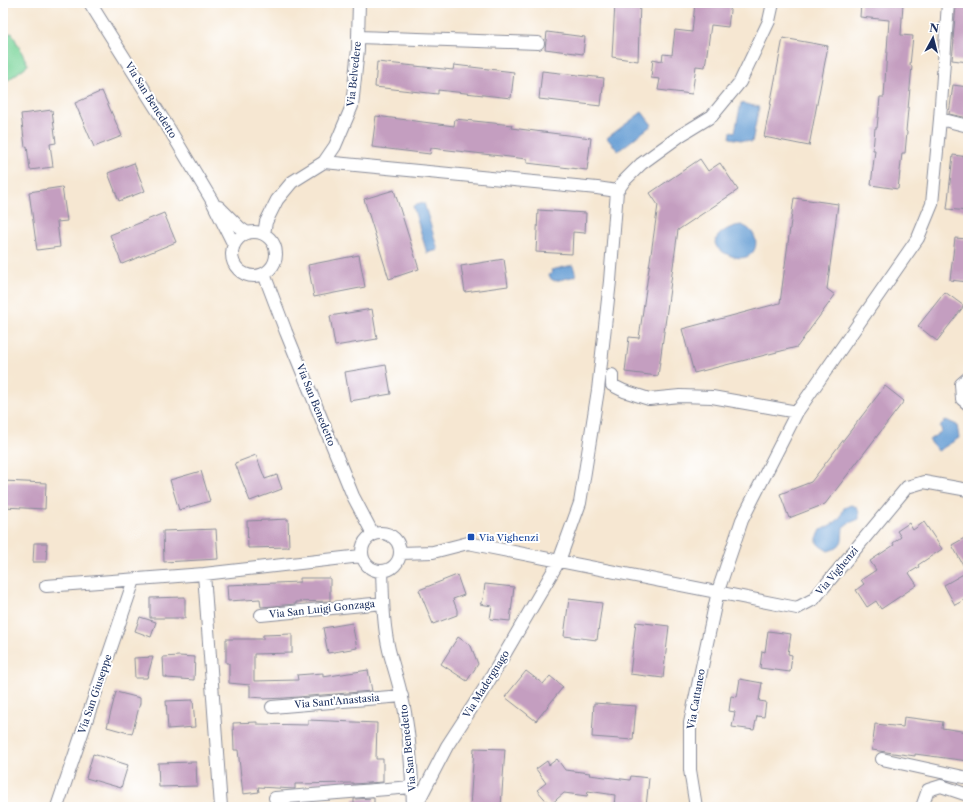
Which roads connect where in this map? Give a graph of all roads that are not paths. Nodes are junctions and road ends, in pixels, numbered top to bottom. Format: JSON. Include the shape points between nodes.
{"nodes":[{"id":1,"x":90,"y":3,"type":"edge"},
{"id":2,"x":359,"y":3,"type":"edge"},
{"id":3,"x":773,"y":3,"type":"edge"},
{"id":4,"x":948,"y":3,"type":"edge"},
{"id":5,"x":358,"y":37,"type":"junction"},
{"id":6,"x":538,"y":43,"type":"dead end"},
{"id":7,"x":940,"y":119,"type":"junction"},
{"id":8,"x":968,"y":126,"type":"edge"},
{"id":9,"x":324,"y":162,"type":"junction"},
{"id":10,"x":617,"y":191,"type":"junction"},
{"id":11,"x":211,"y":199,"type":"junction"},
{"id":12,"x":247,"y":233,"type":"junction"},
{"id":13,"x":264,"y":234,"type":"junction"},
{"id":14,"x":234,"y":245,"type":"junction"},
{"id":15,"x":264,"y":274,"type":"junction"},
{"id":16,"x":612,"y":375,"type":"dead end"},
{"id":17,"x":968,"y":378,"type":"edge"},
{"id":18,"x":968,"y":404,"type":"edge"},
{"id":19,"x":797,"y":412,"type":"junction"},
{"id":20,"x":968,"y":490,"type":"edge"},
{"id":21,"x":373,"y":534,"type":"junction"},
{"id":22,"x":400,"y":553,"type":"junction"},
{"id":23,"x":362,"y":556,"type":"junction"},
{"id":24,"x":559,"y":561,"type":"junction"},
{"id":25,"x":382,"y":571,"type":"junction"},
{"id":26,"x":204,"y":574,"type":"junction"},
{"id":27,"x":134,"y":580,"type":"junction"},
{"id":28,"x":46,"y":586,"type":"dead end"},
{"id":29,"x":718,"y":591,"type":"junction"},
{"id":30,"x":383,"y":603,"type":"junction"},
{"id":31,"x":261,"y":615,"type":"dead end"},
{"id":32,"x":402,"y":696,"type":"junction"},
{"id":33,"x":272,"y":707,"type":"dead end"},
{"id":34,"x":882,"y":759,"type":"dead end"},
{"id":35,"x":968,"y":778,"type":"edge"},
{"id":36,"x":412,"y":787,"type":"junction"},
{"id":37,"x":968,"y":795,"type":"edge"},
{"id":38,"x":275,"y":798,"type":"dead end"},
{"id":39,"x":57,"y":807,"type":"edge"},
{"id":40,"x":221,"y":807,"type":"edge"},
{"id":41,"x":413,"y":807,"type":"edge"},
{"id":42,"x":696,"y":807,"type":"edge"},
{"id":43,"x":922,"y":807,"type":"edge"}],
"edges":[{"from":1,"to":11,"type":"street","name":"Via San Benedetto"},
{"from":2,"to":5,"type":"street"},
{"from":3,"to":10,"type":"street","via":[[769,21],[740,82],[712,116],[641,164]]},
{"from":4,"to":7,"type":"street","name":"Via Cattaneo"},
{"from":5,"to":6,"type":"street","name":"Via Belvedere"},
{"from":5,"to":9,"type":"street","name":"Via Belvedere","via":[[352,106],[335,146]]},
{"from":7,"to":8,"type":"street"},
{"from":7,"to":19,"type":"street","name":"Via Cattaneo","via":[[932,204],[918,238]]},
{"from":9,"to":10,"type":"street"},
{"from":9,"to":13,"type":"street","name":"Via Belvedere","via":[[292,182],[277,200],[266,222]]},
{"from":10,"to":24,"type":"street","name":"Via Madergnago","via":[[610,281],[594,417],[580,503]]},
{"from":11,"to":12,"type":"street","name":"Via San Benedetto"},
{"from":11,"to":14,"type":"street","name":"Via San Benedetto"},
{"from":12,"to":13,"type":"street"},
{"from":12,"to":14,"type":"street"},
{"from":13,"to":15,"type":"street","via":[[274,243],[276,257],[270,270]]},
{"from":14,"to":15,"type":"street","name":"Via San Benedetto","via":[[232,256],[236,266],[243,273],[254,276]]},
{"from":15,"to":21,"type":"street","name":"Via San Benedetto","via":[[353,496]]},
{"from":16,"to":19,"type":"street","via":[[612,385],[649,399],[680,396],[712,397]]},
{"from":17,"to":18,"type":"street","via":[[961,384],[962,399]]},
{"from":19,"to":29,"type":"street","name":"Via Cattaneo","via":[[742,520]]},
{"from":20,"to":29,"type":"street","name":"Via Vighenzi","via":[[924,482],[907,487],[814,599],[797,608]]},
{"from":21,"to":22,"type":"street","via":[[381,532],[392,536],[399,546]]},
{"from":21,"to":23,"type":"street","via":[[368,536],[362,545]]},
{"from":22,"to":24,"type":"street","name":"Via Vighenzi","via":[[433,552],[468,543]]},
{"from":22,"to":25,"type":"street","via":[[396,564]]},
{"from":23,"to":25,"type":"street","via":[[365,564],[372,570]]},
{"from":23,"to":26,"type":"street"},
{"from":24,"to":29,"type":"street","name":"Via Vighenzi"},
{"from":24,"to":41,"type":"street","name":"Via Madergnago"},
{"from":25,"to":30,"type":"street","name":"Via San Benedetto"},
{"from":26,"to":27,"type":"street"},
{"from":26,"to":40,"type":"street"},
{"from":27,"to":28,"type":"street"},
{"from":27,"to":39,"type":"street","name":"Via San Giuseppe"},
{"from":29,"to":42,"type":"street","name":"Via Cattaneo","via":[[690,723],[690,770]]},
{"from":30,"to":31,"type":"street","name":"Via San Luigi Gonzaga"},
{"from":30,"to":32,"type":"street","name":"Via San Benedetto","via":[[389,649]]},
{"from":32,"to":33,"type":"street","name":"Via Sant'Anastasia"},
{"from":32,"to":36,"type":"street","name":"Via San Benedetto"},
{"from":34,"to":35,"type":"street"},
{"from":36,"to":38,"type":"street"},
{"from":36,"to":41,"type":"street","name":"Via San Benedetto"},
{"from":37,"to":43,"type":"street","via":[[941,786],[928,790]]}]}
